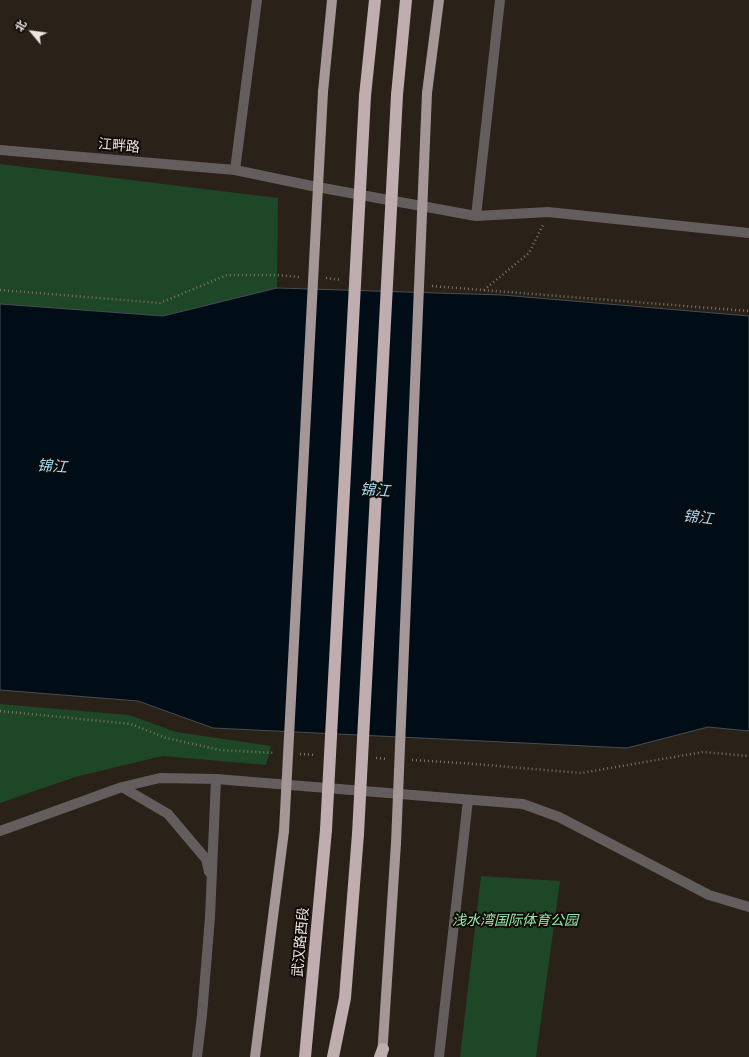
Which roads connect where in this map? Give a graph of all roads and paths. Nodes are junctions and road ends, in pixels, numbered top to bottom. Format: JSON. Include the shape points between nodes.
{"nodes":[{"id":1,"x":257,"y":0,"type":"edge"},
{"id":2,"x":332,"y":0,"type":"edge"},
{"id":3,"x":375,"y":0,"type":"edge"},
{"id":4,"x":406,"y":0,"type":"edge"},
{"id":5,"x":440,"y":0,"type":"edge"},
{"id":6,"x":500,"y":0,"type":"edge"},
{"id":7,"x":0,"y":150,"type":"edge"},
{"id":8,"x":235,"y":170,"type":"junction"},
{"id":9,"x":548,"y":212,"type":"junction"},
{"id":10,"x":476,"y":216,"type":"junction"},
{"id":11,"x":749,"y":232,"type":"edge"},
{"id":12,"x":484,"y":290,"type":"dead end"},
{"id":13,"x":216,"y":780,"type":"junction"},
{"id":14,"x":122,"y":787,"type":"junction"},
{"id":15,"x":468,"y":800,"type":"junction"},
{"id":16,"x":0,"y":831,"type":"edge"},
{"id":17,"x":212,"y":881,"type":"junction"},
{"id":18,"x":749,"y":907,"type":"edge"},
{"id":19,"x":382,"y":1054,"type":"edge"},
{"id":20,"x":197,"y":1057,"type":"edge"},
{"id":21,"x":255,"y":1057,"type":"edge"},
{"id":22,"x":305,"y":1057,"type":"edge"},
{"id":23,"x":333,"y":1057,"type":"edge"},
{"id":24,"x":439,"y":1057,"type":"edge"}],
"edges":[{"from":1,"to":8,"type":"street"},
{"from":2,"to":21,"type":"main road","bridge":true,"via":[[324,92],[284,831]]},
{"from":3,"to":22,"type":"highway","name":"武汉路西段","bridge":true,"via":[[365,96],[326,830]]},
{"from":4,"to":23,"type":"highway","bridge":true,"via":[[397,95],[358,834],[345,998]]},
{"from":5,"to":19,"type":"main road","bridge":true,"via":[[427,93],[396,843]]},
{"from":6,"to":10,"type":"street"},
{"from":7,"to":8,"type":"street","name":"江畔路"},
{"from":8,"to":10,"type":"street","name":"江畔路"},
{"from":9,"to":10,"type":"street","name":"江畔路"},
{"from":9,"to":11,"type":"street","name":"江畔路"},
{"from":9,"to":12,"type":"path","via":[[529,253]]},
{"from":13,"to":14,"type":"street","via":[[160,778]]},
{"from":13,"to":15,"type":"street"},
{"from":13,"to":17,"type":"street"},
{"from":14,"to":16,"type":"street"},
{"from":14,"to":17,"type":"street","via":[[168,814],[206,859]]},
{"from":15,"to":18,"type":"street","via":[[523,804],[559,817],[709,895]]},
{"from":15,"to":24,"type":"street"},
{"from":17,"to":20,"type":"street"}]}
